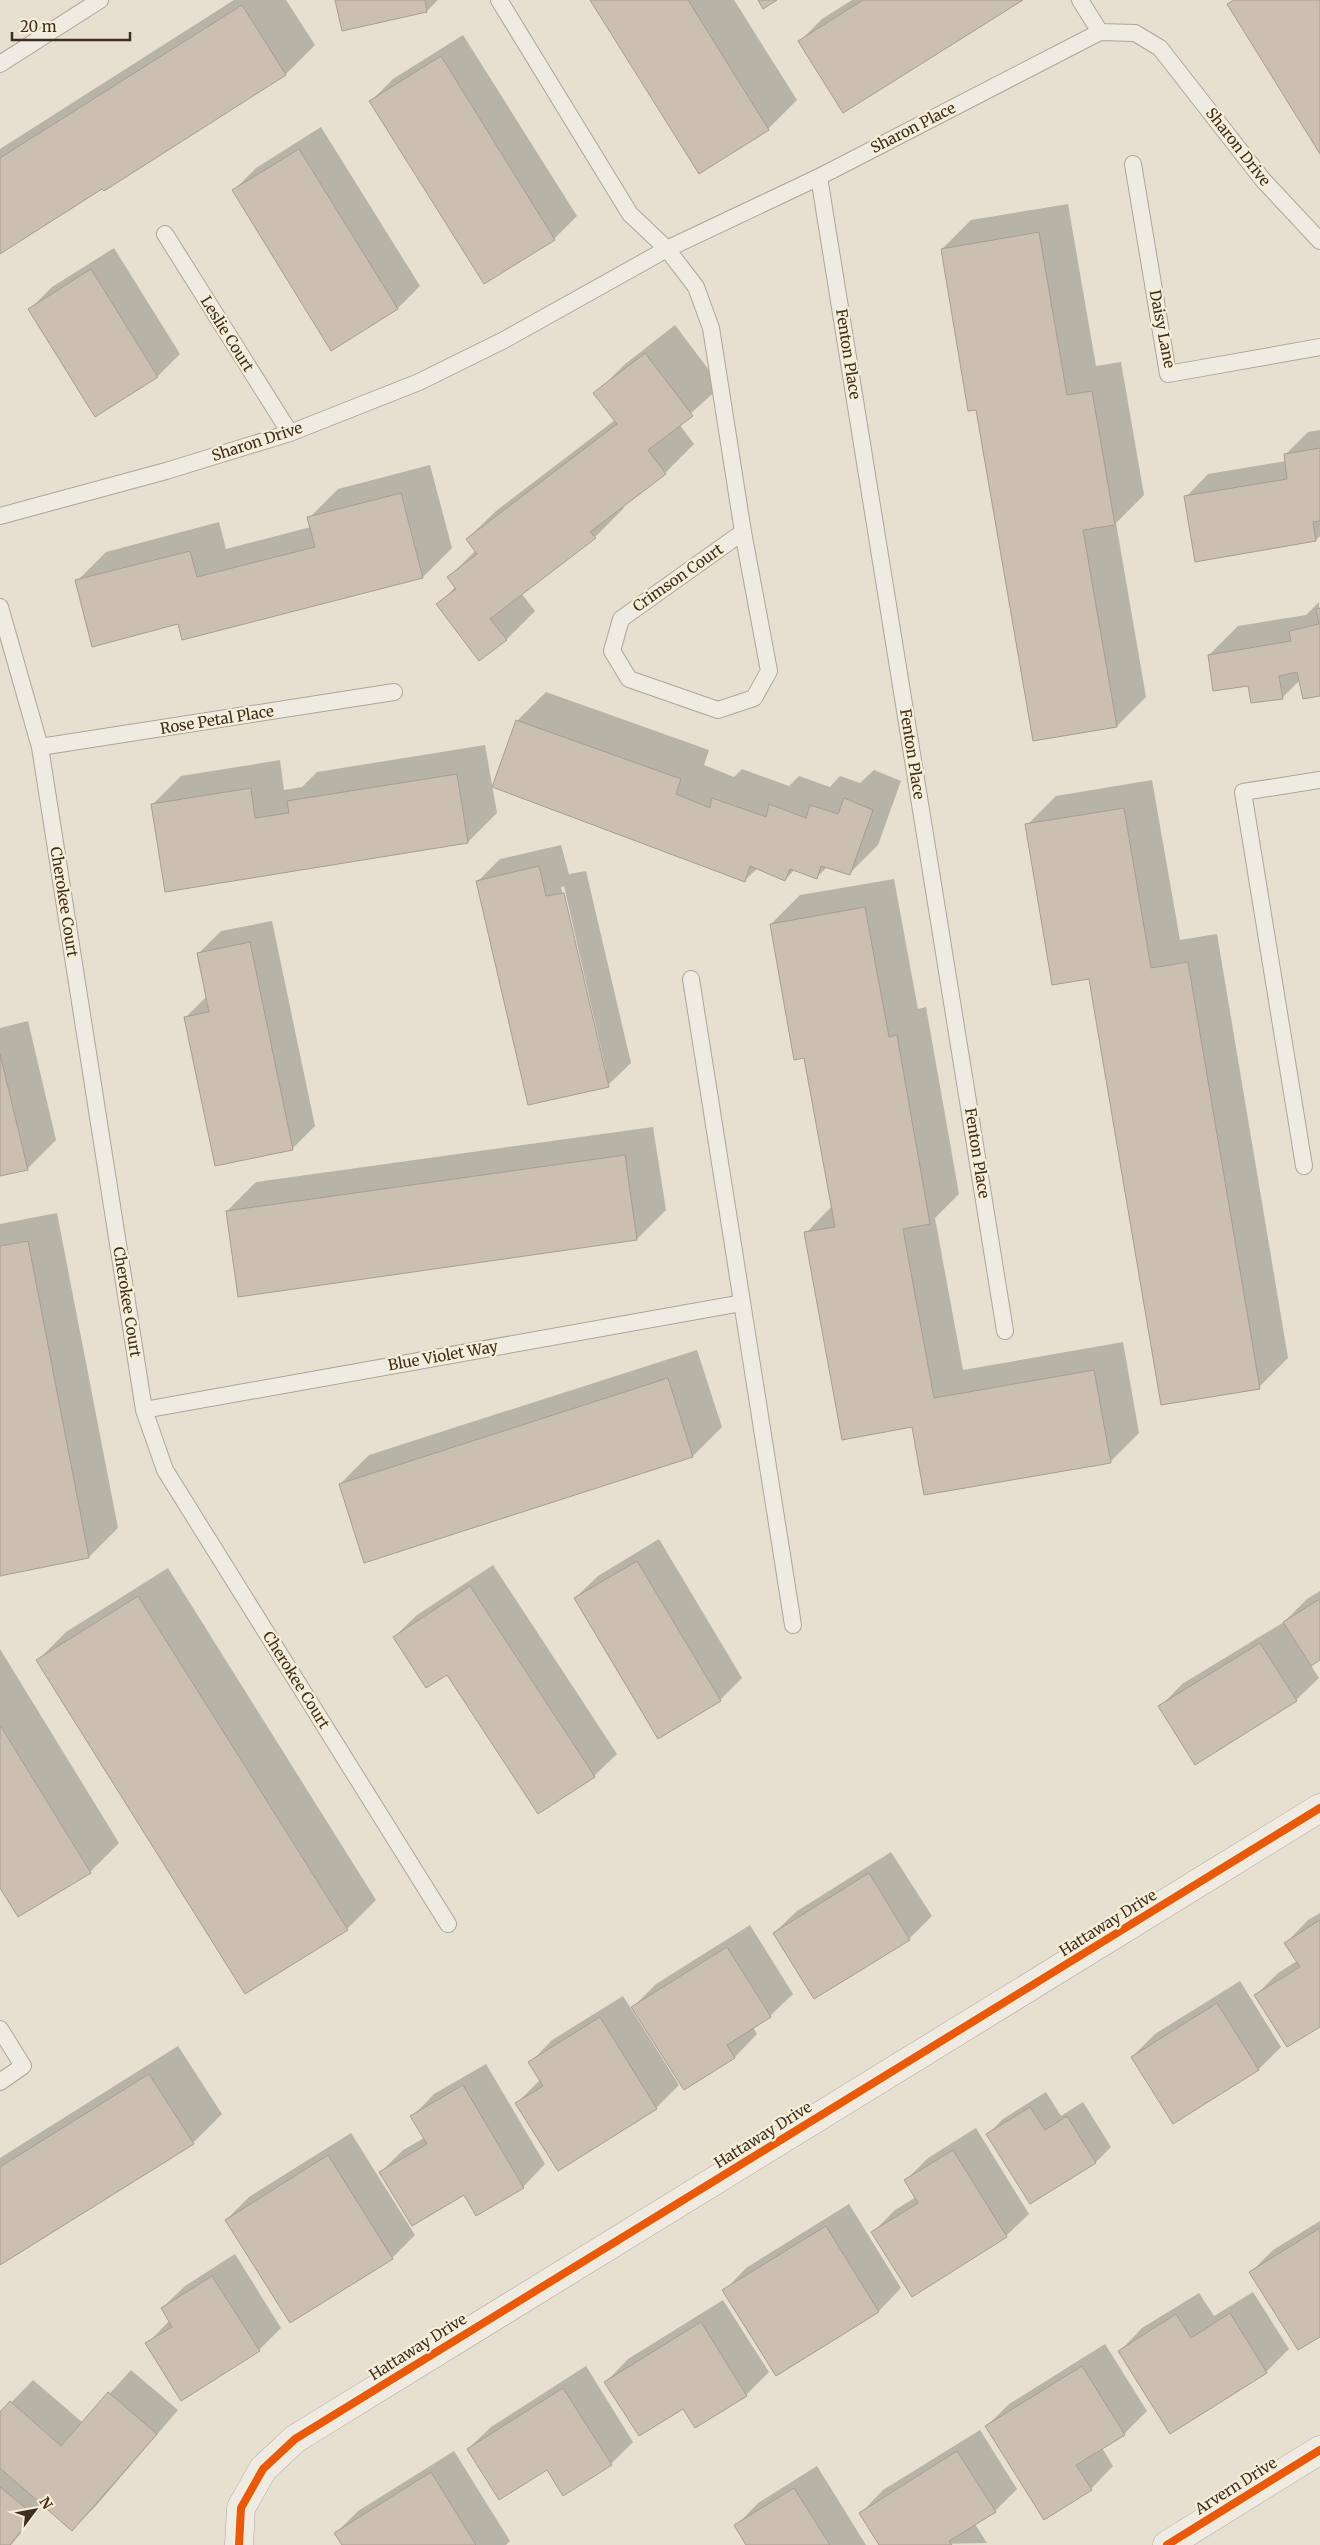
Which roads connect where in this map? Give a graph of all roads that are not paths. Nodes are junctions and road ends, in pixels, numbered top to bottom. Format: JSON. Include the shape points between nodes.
{"nodes":[{"id":1,"x":100,"y":0,"type":"edge"},
{"id":2,"x":499,"y":0,"type":"edge"},
{"id":3,"x":1080,"y":0,"type":"edge"},
{"id":4,"x":1100,"y":32,"type":"junction"},
{"id":5,"x":1160,"y":48,"type":"joint"},
{"id":6,"x":0,"y":64,"type":"edge"},
{"id":7,"x":1133,"y":164,"type":"dead end"},
{"id":8,"x":819,"y":177,"type":"junction"},
{"id":9,"x":165,"y":234,"type":"dead end"},
{"id":10,"x":1320,"y":241,"type":"edge"},
{"id":11,"x":666,"y":249,"type":"junction"},
{"id":12,"x":504,"y":340,"type":"joint"},
{"id":13,"x":1320,"y":348,"type":"edge"},
{"id":14,"x":290,"y":433,"type":"junction"},
{"id":15,"x":0,"y":516,"type":"edge"},
{"id":16,"x":743,"y":532,"type":"junction"},
{"id":17,"x":0,"y":607,"type":"edge"},
{"id":18,"x":394,"y":692,"type":"dead end"},
{"id":19,"x":40,"y":747,"type":"junction"},
{"id":20,"x":1320,"y":780,"type":"edge"},
{"id":21,"x":691,"y":979,"type":"dead end"},
{"id":22,"x":1304,"y":1166,"type":"dead end"},
{"id":23,"x":742,"y":1303,"type":"junction"},
{"id":24,"x":1005,"y":1331,"type":"dead end"},
{"id":25,"x":144,"y":1410,"type":"junction"},
{"id":26,"x":793,"y":1625,"type":"dead end"},
{"id":27,"x":1320,"y":1808,"type":"edge"},
{"id":28,"x":448,"y":1924,"type":"dead end"},
{"id":29,"x":0,"y":2029,"type":"edge"},
{"id":30,"x":0,"y":2082,"type":"edge"},
{"id":31,"x":1320,"y":2450,"type":"edge"},
{"id":32,"x":238,"y":2545,"type":"edge"},
{"id":33,"x":1167,"y":2545,"type":"edge"}],
"edges":[{"from":1,"to":6,"type":"lane"},
{"from":2,"to":11,"type":"lane","via":[[630,214]]},
{"from":3,"to":4,"type":"lane"},
{"from":4,"to":5,"type":"lane","name":"Sharon Place","via":[[1135,33]]},
{"from":4,"to":8,"type":"lane","name":"Sharon Place"},
{"from":5,"to":10,"type":"lane","name":"Sharon Drive","via":[[1263,180]]},
{"from":7,"to":13,"type":"lane","name":"Daisy Lane","via":[[1168,374]]},
{"from":8,"to":11,"type":"lane","name":"Sharon Place"},
{"from":8,"to":24,"type":"lane","name":"Fenton Place"},
{"from":9,"to":14,"type":"lane","name":"Leslie Court"},
{"from":11,"to":12,"type":"lane","name":"Sharon Place"},
{"from":11,"to":16,"type":"lane","name":"Crimson Court","via":[[696,288],[712,328]]},
{"from":12,"to":14,"type":"lane","name":"Sharon Drive","via":[[419,382]]},
{"from":14,"to":15,"type":"lane","name":"Sharon Drive"},
{"from":16,"to":16,"type":"lane","name":"Crimson Court","via":[[769,671],[754,698],[718,710],[629,679],[612,651],[621,619]]},
{"from":17,"to":19,"type":"lane","name":"Cherokee Court"},
{"from":18,"to":19,"type":"lane","name":"Rose Petal Place"},
{"from":19,"to":25,"type":"lane","name":"Cherokee Court"},
{"from":20,"to":22,"type":"lane","via":[[1243,792]]},
{"from":21,"to":23,"type":"lane"},
{"from":23,"to":25,"type":"lane","name":"Blue Violet Way"},
{"from":23,"to":26,"type":"lane"},
{"from":25,"to":28,"type":"lane","name":"Cherokee Court","via":[[165,1470]]},
{"from":27,"to":32,"type":"street","name":"Hattaway Drive","via":[[296,2439],[263,2470],[241,2508]]},
{"from":29,"to":30,"type":"lane","via":[[23,2066]]},
{"from":31,"to":33,"type":"street","name":"Arvern Drive"}]}
